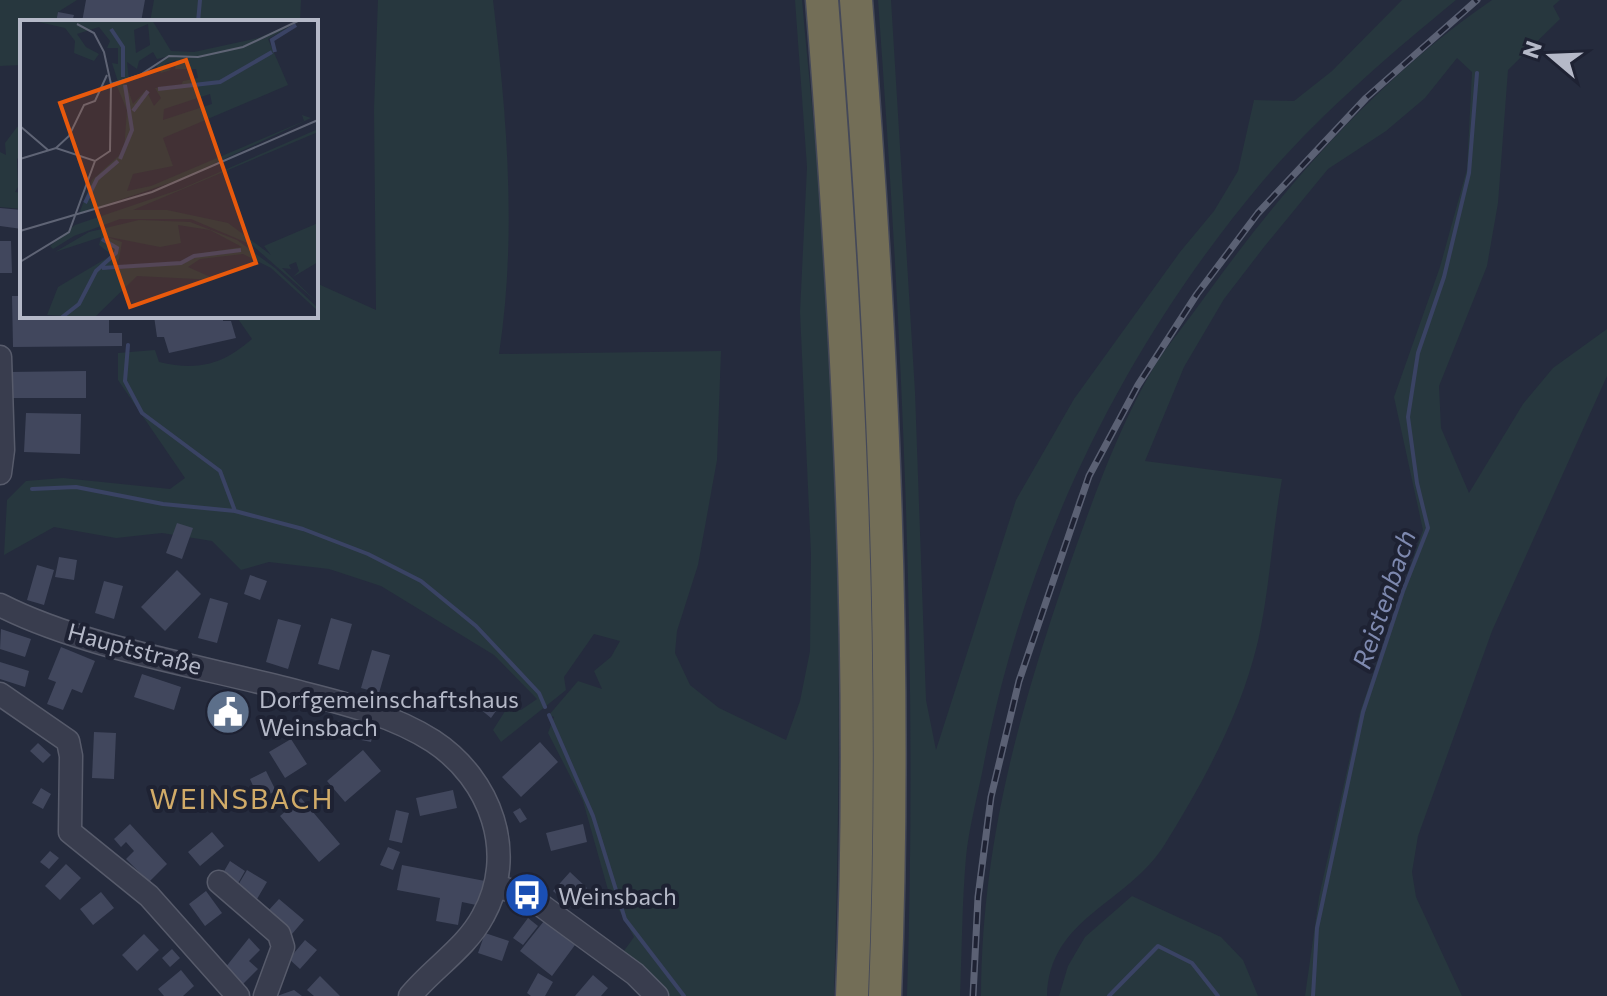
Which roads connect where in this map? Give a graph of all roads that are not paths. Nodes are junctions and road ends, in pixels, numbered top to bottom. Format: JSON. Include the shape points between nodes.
{"nodes":[{"id":1,"x":822,"y":0,"type":"edge"},
{"id":2,"x":856,"y":0,"type":"edge"},
{"id":3,"x":0,"y":357,"type":"edge"},
{"id":4,"x":0,"y":473,"type":"edge"},
{"id":5,"x":0,"y":605,"type":"edge"},
{"id":6,"x":0,"y":694,"type":"edge"},
{"id":7,"x":219,"y":882,"type":"dead end"},
{"id":8,"x":495,"y":886,"type":"junction"},
{"id":9,"x":238,"y":996,"type":"edge"},
{"id":10,"x":265,"y":996,"type":"edge"},
{"id":11,"x":410,"y":996,"type":"edge"},
{"id":12,"x":657,"y":996,"type":"edge"},
{"id":13,"x":852,"y":996,"type":"edge"},
{"id":14,"x":885,"y":996,"type":"edge"}],
"edges":[{"from":1,"to":13,"type":"highway","via":[[850,408],[855,563]]},
{"from":2,"to":14,"type":"highway","via":[[884,407],[891,713]]},
{"from":3,"to":4,"type":"street"},
{"from":5,"to":8,"type":"street","name":"Hauptstraße","via":[[116,645],[353,706],[432,741],[457,760],[488,804],[500,857]]},
{"from":6,"to":9,"type":"street","via":[[68,741],[70,832],[149,896]]},
{"from":7,"to":10,"type":"street","via":[[279,934],[283,947]]},
{"from":8,"to":11,"type":"street","name":"Hauptstraße","via":[[483,916],[462,945]]},
{"from":8,"to":12,"type":"street","via":[[527,895]]}]}
